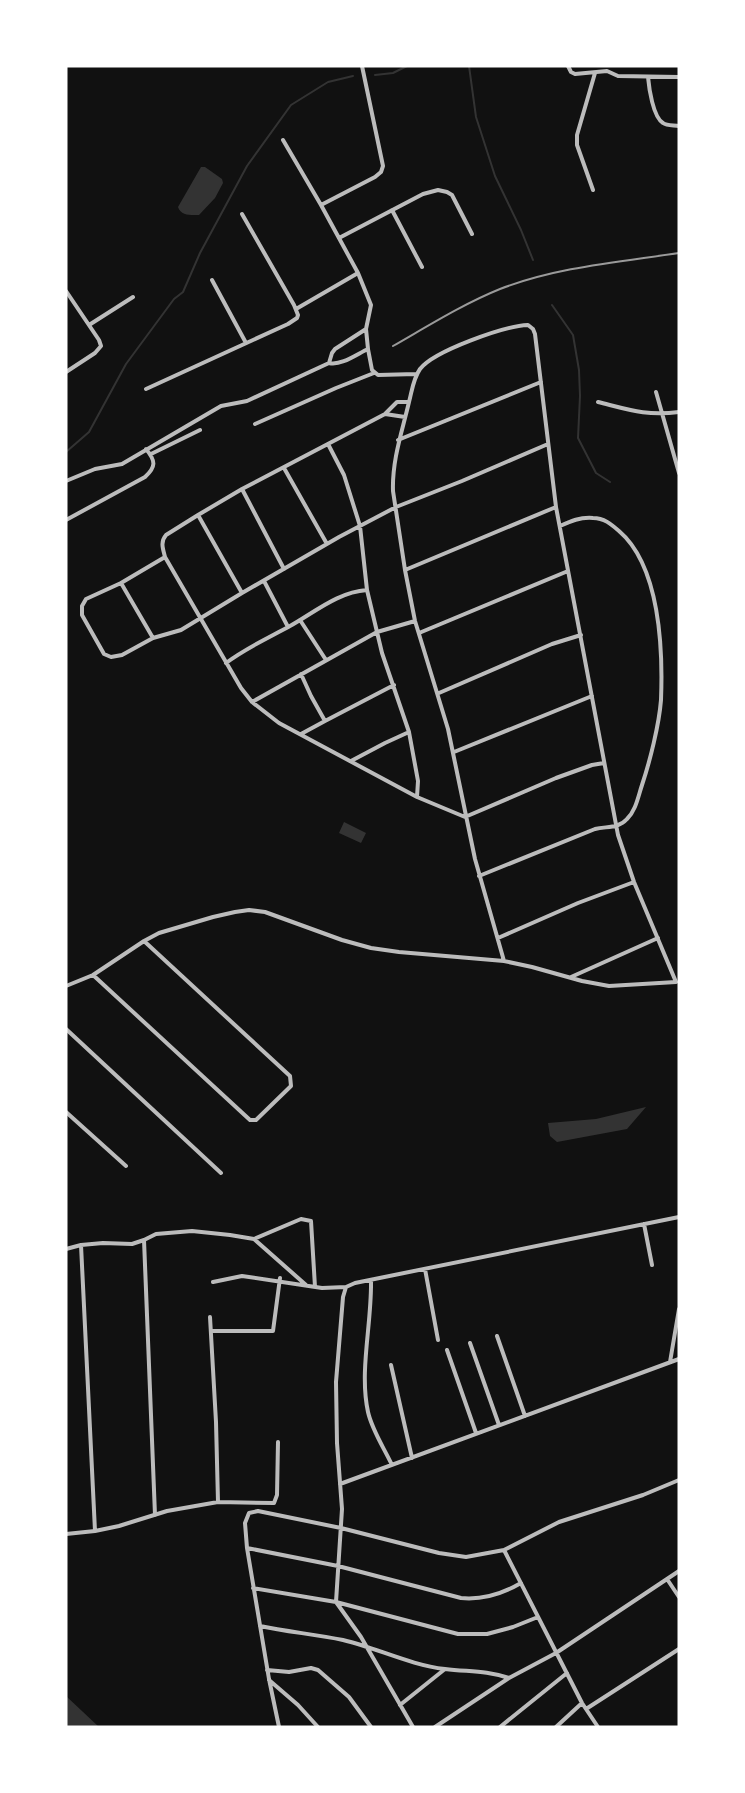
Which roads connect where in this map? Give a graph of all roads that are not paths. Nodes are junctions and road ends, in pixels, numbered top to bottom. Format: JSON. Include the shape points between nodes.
{"nodes":[{"id":1,"x":362,"y":66,"type":"edge"},
{"id":2,"x":568,"y":66,"type":"edge"},
{"id":3,"x":612,"y":66,"type":"edge"},
{"id":4,"x":607,"y":71,"type":"junction"},
{"id":5,"x":595,"y":73,"type":"junction"},
{"id":6,"x":648,"y":77,"type":"junction"},
{"id":7,"x":679,"y":77,"type":"edge"},
{"id":8,"x":679,"y":126,"type":"edge"},
{"id":9,"x":283,"y":140,"type":"dead end"},
{"id":10,"x":593,"y":190,"type":"dead end"},
{"id":11,"x":321,"y":205,"type":"junction"},
{"id":12,"x":392,"y":210,"type":"junction"},
{"id":13,"x":242,"y":214,"type":"dead end"},
{"id":14,"x":472,"y":234,"type":"dead end"},
{"id":15,"x":339,"y":238,"type":"junction"},
{"id":16,"x":422,"y":267,"type":"dead end"},
{"id":17,"x":358,"y":272,"type":"junction"},
{"id":18,"x":212,"y":280,"type":"dead end"},
{"id":19,"x":66,"y":291,"type":"edge"},
{"id":20,"x":133,"y":297,"type":"dead end"},
{"id":21,"x":296,"y":309,"type":"junction"},
{"id":22,"x":90,"y":325,"type":"junction"},
{"id":23,"x":366,"y":329,"type":"junction"},
{"id":24,"x":246,"y":343,"type":"junction"},
{"id":25,"x":368,"y":349,"type":"junction"},
{"id":26,"x":329,"y":362,"type":"junction"},
{"id":27,"x":66,"y":372,"type":"edge"},
{"id":28,"x":374,"y":373,"type":"junction"},
{"id":29,"x":416,"y":374,"type":"junction"},
{"id":30,"x":542,"y":382,"type":"junction"},
{"id":31,"x":146,"y":389,"type":"dead end"},
{"id":32,"x":656,"y":392,"type":"dead end"},
{"id":33,"x":410,"y":402,"type":"junction"},
{"id":34,"x":598,"y":402,"type":"dead end"},
{"id":35,"x":679,"y":412,"type":"edge"},
{"id":36,"x":385,"y":414,"type":"junction"},
{"id":37,"x":662,"y":414,"type":"junction"},
{"id":38,"x":405,"y":417,"type":"junction"},
{"id":39,"x":255,"y":424,"type":"dead end"},
{"id":40,"x":200,"y":430,"type":"dead end"},
{"id":41,"x":398,"y":440,"type":"junction"},
{"id":42,"x":328,"y":444,"type":"junction"},
{"id":43,"x":548,"y":444,"type":"junction"},
{"id":44,"x":146,"y":449,"type":"junction"},
{"id":45,"x":151,"y":454,"type":"junction"},
{"id":46,"x":677,"y":459,"type":"edge"},
{"id":47,"x":284,"y":468,"type":"junction"},
{"id":48,"x":679,"y":473,"type":"edge"},
{"id":49,"x":66,"y":481,"type":"edge"},
{"id":50,"x":242,"y":489,"type":"junction"},
{"id":51,"x":396,"y":507,"type":"junction"},
{"id":52,"x":556,"y":507,"type":"junction"},
{"id":53,"x":198,"y":515,"type":"junction"},
{"id":54,"x":66,"y":520,"type":"edge"},
{"id":55,"x":360,"y":526,"type":"junction"},
{"id":56,"x":560,"y":526,"type":"junction"},
{"id":57,"x":327,"y":544,"type":"junction"},
{"id":58,"x":165,"y":557,"type":"junction"},
{"id":59,"x":284,"y":569,"type":"junction"},
{"id":60,"x":405,"y":570,"type":"junction"},
{"id":61,"x":568,"y":571,"type":"junction"},
{"id":62,"x":264,"y":581,"type":"junction"},
{"id":63,"x":120,"y":583,"type":"junction"},
{"id":64,"x":367,"y":590,"type":"junction"},
{"id":65,"x":242,"y":593,"type":"junction"},
{"id":66,"x":200,"y":618,"type":"junction"},
{"id":67,"x":300,"y":620,"type":"junction"},
{"id":68,"x":416,"y":621,"type":"junction"},
{"id":69,"x":288,"y":627,"type":"junction"},
{"id":70,"x":377,"y":632,"type":"junction"},
{"id":71,"x":419,"y":633,"type":"junction"},
{"id":72,"x":581,"y":635,"type":"junction"},
{"id":73,"x":153,"y":638,"type":"junction"},
{"id":74,"x":326,"y":660,"type":"junction"},
{"id":75,"x":226,"y":664,"type":"junction"},
{"id":76,"x":301,"y":674,"type":"junction"},
{"id":77,"x":394,"y":685,"type":"junction"},
{"id":78,"x":439,"y":693,"type":"junction"},
{"id":79,"x":592,"y":696,"type":"junction"},
{"id":80,"x":252,"y":702,"type":"junction"},
{"id":81,"x":325,"y":720,"type":"junction"},
{"id":82,"x":409,"y":732,"type":"junction"},
{"id":83,"x":301,"y":734,"type":"junction"},
{"id":84,"x":454,"y":752,"type":"junction"},
{"id":85,"x":351,"y":761,"type":"junction"},
{"id":86,"x":604,"y":763,"type":"junction"},
{"id":87,"x":417,"y":797,"type":"junction"},
{"id":88,"x":465,"y":817,"type":"junction"},
{"id":89,"x":616,"y":827,"type":"junction"},
{"id":90,"x":479,"y":876,"type":"junction"},
{"id":91,"x":634,"y":882,"type":"junction"},
{"id":92,"x":498,"y":938,"type":"junction"},
{"id":93,"x":658,"y":938,"type":"junction"},
{"id":94,"x":144,"y":940,"type":"junction"},
{"id":95,"x":504,"y":961,"type":"junction"},
{"id":96,"x":93,"y":975,"type":"junction"},
{"id":97,"x":571,"y":977,"type":"junction"},
{"id":98,"x":678,"y":982,"type":"edge"},
{"id":99,"x":66,"y":986,"type":"edge"},
{"id":100,"x":66,"y":1029,"type":"edge"},
{"id":101,"x":66,"y":1112,"type":"edge"},
{"id":102,"x":126,"y":1166,"type":"dead end"},
{"id":103,"x":221,"y":1173,"type":"dead end"},
{"id":104,"x":679,"y":1216,"type":"edge"},
{"id":105,"x":644,"y":1224,"type":"junction"},
{"id":106,"x":254,"y":1239,"type":"junction"},
{"id":107,"x":144,"y":1240,"type":"junction"},
{"id":108,"x":81,"y":1245,"type":"junction"},
{"id":109,"x":66,"y":1248,"type":"edge"},
{"id":110,"x":652,"y":1265,"type":"dead end"},
{"id":111,"x":425,"y":1269,"type":"junction"},
{"id":112,"x":280,"y":1280,"type":"junction"},
{"id":113,"x":371,"y":1280,"type":"junction"},
{"id":114,"x":213,"y":1282,"type":"dead end"},
{"id":115,"x":306,"y":1285,"type":"junction"},
{"id":116,"x":346,"y":1286,"type":"junction"},
{"id":117,"x":315,"y":1287,"type":"junction"},
{"id":118,"x":679,"y":1309,"type":"edge"},
{"id":119,"x":210,"y":1316,"type":"dead end"},
{"id":120,"x":211,"y":1331,"type":"junction"},
{"id":121,"x":497,"y":1336,"type":"dead end"},
{"id":122,"x":438,"y":1340,"type":"dead end"},
{"id":123,"x":470,"y":1343,"type":"dead end"},
{"id":124,"x":447,"y":1350,"type":"dead end"},
{"id":125,"x":679,"y":1359,"type":"edge"},
{"id":126,"x":670,"y":1362,"type":"junction"},
{"id":127,"x":391,"y":1365,"type":"dead end"},
{"id":128,"x":525,"y":1416,"type":"junction"},
{"id":129,"x":499,"y":1425,"type":"junction"},
{"id":130,"x":476,"y":1433,"type":"junction"},
{"id":131,"x":278,"y":1442,"type":"dead end"},
{"id":132,"x":412,"y":1458,"type":"junction"},
{"id":133,"x":392,"y":1465,"type":"junction"},
{"id":134,"x":679,"y":1480,"type":"edge"},
{"id":135,"x":340,"y":1484,"type":"junction"},
{"id":136,"x":218,"y":1502,"type":"junction"},
{"id":137,"x":246,"y":1502,"type":"junction"},
{"id":138,"x":251,"y":1512,"type":"junction"},
{"id":139,"x":155,"y":1515,"type":"junction"},
{"id":140,"x":341,"y":1528,"type":"junction"},
{"id":141,"x":95,"y":1531,"type":"junction"},
{"id":142,"x":66,"y":1534,"type":"edge"},
{"id":143,"x":247,"y":1548,"type":"junction"},
{"id":144,"x":504,"y":1550,"type":"junction"},
{"id":145,"x":338,"y":1566,"type":"junction"},
{"id":146,"x":679,"y":1571,"type":"edge"},
{"id":147,"x":666,"y":1579,"type":"junction"},
{"id":148,"x":521,"y":1584,"type":"junction"},
{"id":149,"x":253,"y":1588,"type":"junction"},
{"id":150,"x":679,"y":1597,"type":"edge"},
{"id":151,"x":336,"y":1602,"type":"junction"},
{"id":152,"x":538,"y":1617,"type":"junction"},
{"id":153,"x":260,"y":1626,"type":"junction"},
{"id":154,"x":366,"y":1646,"type":"junction"},
{"id":155,"x":679,"y":1649,"type":"edge"},
{"id":156,"x":556,"y":1653,"type":"junction"},
{"id":157,"x":445,"y":1669,"type":"junction"},
{"id":158,"x":267,"y":1670,"type":"junction"},
{"id":159,"x":567,"y":1673,"type":"junction"},
{"id":160,"x":509,"y":1678,"type":"junction"},
{"id":161,"x":269,"y":1679,"type":"junction"},
{"id":162,"x":582,"y":1703,"type":"junction"},
{"id":163,"x":400,"y":1704,"type":"junction"},
{"id":164,"x":586,"y":1709,"type":"junction"},
{"id":165,"x":279,"y":1727,"type":"edge"},
{"id":166,"x":318,"y":1727,"type":"edge"},
{"id":167,"x":371,"y":1727,"type":"edge"},
{"id":168,"x":413,"y":1727,"type":"edge"},
{"id":169,"x":435,"y":1727,"type":"edge"},
{"id":170,"x":500,"y":1727,"type":"edge"},
{"id":171,"x":556,"y":1727,"type":"edge"},
{"id":172,"x":598,"y":1727,"type":"edge"}],
"edges":[{"from":1,"to":11,"type":"street","via":[[383,166],[375,177]]},
{"from":2,"to":5,"type":"street","via":[[575,74]]},
{"from":3,"to":4,"type":"street"},
{"from":4,"to":5,"type":"street"},
{"from":4,"to":6,"type":"street","via":[[618,76]]},
{"from":5,"to":10,"type":"street","via":[[577,135],[578,149]]},
{"from":6,"to":7,"type":"street"},
{"from":6,"to":8,"type":"street","via":[[652,103],[659,119],[662,123]]},
{"from":9,"to":11,"type":"street"},
{"from":11,"to":15,"type":"street"},
{"from":12,"to":14,"type":"street","via":[[429,192],[447,192],[456,202]]},
{"from":12,"to":15,"type":"street"},
{"from":12,"to":16,"type":"street"},
{"from":13,"to":21,"type":"street"},
{"from":15,"to":17,"type":"street"},
{"from":17,"to":21,"type":"street"},
{"from":17,"to":23,"type":"street","via":[[371,305]]},
{"from":18,"to":24,"type":"street"},
{"from":19,"to":22,"type":"street"},
{"from":20,"to":22,"type":"street"},
{"from":21,"to":24,"type":"street","via":[[296,320]]},
{"from":22,"to":27,"type":"street","via":[[100,343],[99,349]]},
{"from":23,"to":25,"type":"street"},
{"from":23,"to":26,"type":"street","via":[[335,349]]},
{"from":24,"to":31,"type":"street"},
{"from":25,"to":26,"type":"street","via":[[341,362]]},
{"from":25,"to":28,"type":"street"},
{"from":26,"to":44,"type":"street","via":[[247,400],[221,406]]},
{"from":28,"to":29,"type":"street"},
{"from":28,"to":39,"type":"street"},
{"from":29,"to":30,"type":"street","via":[[426,363],[443,353],[523,326],[531,327],[535,334]]},
{"from":29,"to":33,"type":"street"},
{"from":30,"to":41,"type":"street"},
{"from":30,"to":43,"type":"street"},
{"from":32,"to":37,"type":"street"},
{"from":33,"to":36,"type":"street","via":[[397,402]]},
{"from":33,"to":38,"type":"street"},
{"from":34,"to":37,"type":"street","via":[[643,414]]},
{"from":35,"to":37,"type":"street"},
{"from":36,"to":38,"type":"street"},
{"from":36,"to":42,"type":"street"},
{"from":37,"to":46,"type":"street"},
{"from":38,"to":41,"type":"street"},
{"from":40,"to":45,"type":"street"},
{"from":41,"to":51,"type":"street","via":[[392,475]]},
{"from":42,"to":47,"type":"street"},
{"from":42,"to":55,"type":"street","via":[[344,475]]},
{"from":43,"to":51,"type":"street"},
{"from":43,"to":52,"type":"street"},
{"from":44,"to":45,"type":"street"},
{"from":44,"to":49,"type":"street","via":[[122,464],[95,469]]},
{"from":45,"to":54,"type":"street","via":[[154,464],[145,477]]},
{"from":46,"to":48,"type":"street"},
{"from":47,"to":50,"type":"street"},
{"from":47,"to":57,"type":"street"},
{"from":50,"to":53,"type":"street"},
{"from":50,"to":59,"type":"street"},
{"from":51,"to":55,"type":"street"},
{"from":51,"to":60,"type":"street"},
{"from":52,"to":56,"type":"street"},
{"from":52,"to":60,"type":"street"},
{"from":53,"to":58,"type":"street","via":[[166,535],[162,545]]},
{"from":53,"to":65,"type":"street"},
{"from":55,"to":57,"type":"street"},
{"from":55,"to":64,"type":"street"},
{"from":56,"to":61,"type":"street"},
{"from":56,"to":89,"type":"street","via":[[578,519],[607,521],[626,537],[640,557],[653,595],[660,636],[661,702],[649,764],[632,813]]},
{"from":57,"to":59,"type":"street"},
{"from":58,"to":63,"type":"street"},
{"from":58,"to":66,"type":"street"},
{"from":59,"to":62,"type":"street"},
{"from":60,"to":68,"type":"street"},
{"from":61,"to":71,"type":"street"},
{"from":61,"to":72,"type":"street"},
{"from":62,"to":65,"type":"street"},
{"from":62,"to":69,"type":"street"},
{"from":63,"to":73,"type":"street"},
{"from":63,"to":73,"type":"street","via":[[86,599],[82,606],[82,615],[104,654],[111,657],[122,655]]},
{"from":64,"to":67,"type":"street","via":[[346,594]]},
{"from":64,"to":70,"type":"street"},
{"from":65,"to":66,"type":"street"},
{"from":66,"to":73,"type":"street","via":[[181,630]]},
{"from":66,"to":75,"type":"street"},
{"from":67,"to":69,"type":"street"},
{"from":67,"to":74,"type":"street"},
{"from":68,"to":70,"type":"street"},
{"from":68,"to":71,"type":"street"},
{"from":69,"to":75,"type":"street","via":[[244,650]]},
{"from":70,"to":74,"type":"street"},
{"from":70,"to":77,"type":"street"},
{"from":71,"to":78,"type":"street"},
{"from":72,"to":78,"type":"street","via":[[552,644]]},
{"from":72,"to":79,"type":"street"},
{"from":74,"to":76,"type":"street"},
{"from":75,"to":80,"type":"street"},
{"from":76,"to":80,"type":"street"},
{"from":76,"to":81,"type":"street"},
{"from":77,"to":81,"type":"street"},
{"from":77,"to":82,"type":"street"},
{"from":78,"to":84,"type":"street"},
{"from":79,"to":84,"type":"street"},
{"from":79,"to":86,"type":"street"},
{"from":80,"to":83,"type":"street","via":[[265,714]]},
{"from":81,"to":83,"type":"street"},
{"from":82,"to":85,"type":"street"},
{"from":82,"to":87,"type":"street","via":[[418,781]]},
{"from":83,"to":85,"type":"street"},
{"from":84,"to":88,"type":"street"},
{"from":85,"to":87,"type":"street"},
{"from":86,"to":88,"type":"street","via":[[556,778]]},
{"from":86,"to":89,"type":"street"},
{"from":87,"to":88,"type":"street"},
{"from":88,"to":90,"type":"street"},
{"from":89,"to":90,"type":"street","via":[[596,829]]},
{"from":89,"to":91,"type":"street"},
{"from":90,"to":92,"type":"street"},
{"from":91,"to":92,"type":"street"},
{"from":91,"to":93,"type":"street"},
{"from":92,"to":95,"type":"street"},
{"from":93,"to":97,"type":"street"},
{"from":93,"to":98,"type":"street"},
{"from":94,"to":95,"type":"street","via":[[178,926],[249,910],[265,912],[371,948]]},
{"from":94,"to":96,"type":"street"},
{"from":94,"to":96,"type":"street","via":[[292,1079],[291,1086],[256,1120],[252,1121]]},
{"from":95,"to":97,"type":"street"},
{"from":96,"to":99,"type":"street"},
{"from":97,"to":98,"type":"street","via":[[609,986]]},
{"from":100,"to":103,"type":"street"},
{"from":101,"to":102,"type":"street"},
{"from":104,"to":105,"type":"street"},
{"from":105,"to":110,"type":"street"},
{"from":105,"to":111,"type":"street"},
{"from":106,"to":107,"type":"street","via":[[192,1231],[156,1234]]},
{"from":106,"to":115,"type":"street"},
{"from":106,"to":117,"type":"street","via":[[301,1219],[311,1221]]},
{"from":107,"to":108,"type":"street","via":[[132,1244]]},
{"from":107,"to":139,"type":"street"},
{"from":108,"to":109,"type":"street"},
{"from":108,"to":141,"type":"street"},
{"from":111,"to":113,"type":"street"},
{"from":111,"to":122,"type":"street"},
{"from":112,"to":114,"type":"street","via":[[242,1276]]},
{"from":112,"to":115,"type":"street"},
{"from":112,"to":120,"type":"street","via":[[272,1332]]},
{"from":113,"to":116,"type":"street"},
{"from":113,"to":133,"type":"street","via":[[366,1373],[368,1407],[370,1419]]},
{"from":115,"to":117,"type":"street"},
{"from":116,"to":117,"type":"street"},
{"from":116,"to":135,"type":"street","via":[[336,1382]]},
{"from":118,"to":126,"type":"street"},
{"from":119,"to":120,"type":"street"},
{"from":120,"to":136,"type":"street"},
{"from":121,"to":128,"type":"street"},
{"from":123,"to":129,"type":"street"},
{"from":124,"to":130,"type":"street"},
{"from":125,"to":126,"type":"street"},
{"from":126,"to":128,"type":"street"},
{"from":127,"to":132,"type":"street"},
{"from":128,"to":129,"type":"street"},
{"from":129,"to":130,"type":"street"},
{"from":130,"to":132,"type":"street"},
{"from":131,"to":137,"type":"street","via":[[276,1500],[271,1504]]},
{"from":132,"to":133,"type":"street"},
{"from":133,"to":135,"type":"street"},
{"from":134,"to":144,"type":"street","via":[[559,1522]]},
{"from":135,"to":140,"type":"street"},
{"from":136,"to":137,"type":"street"},
{"from":136,"to":139,"type":"street"},
{"from":137,"to":138,"type":"street"},
{"from":138,"to":140,"type":"street"},
{"from":138,"to":143,"type":"street","via":[[245,1523]]},
{"from":139,"to":141,"type":"street"},
{"from":140,"to":144,"type":"street","via":[[455,1556],[477,1556]]},
{"from":140,"to":145,"type":"street"},
{"from":141,"to":142,"type":"street"},
{"from":143,"to":145,"type":"street"},
{"from":143,"to":149,"type":"street"},
{"from":144,"to":148,"type":"street"},
{"from":145,"to":148,"type":"street","via":[[471,1599]]},
{"from":145,"to":151,"type":"street"},
{"from":146,"to":147,"type":"street"},
{"from":147,"to":150,"type":"street"},
{"from":147,"to":156,"type":"street"},
{"from":148,"to":152,"type":"street"},
{"from":149,"to":151,"type":"street"},
{"from":149,"to":153,"type":"street"},
{"from":151,"to":152,"type":"street","via":[[444,1632],[467,1635],[499,1631]]},
{"from":151,"to":154,"type":"street"},
{"from":152,"to":156,"type":"street"},
{"from":153,"to":154,"type":"street"},
{"from":153,"to":158,"type":"street"},
{"from":154,"to":157,"type":"street"},
{"from":154,"to":163,"type":"street"},
{"from":155,"to":164,"type":"street"},
{"from":156,"to":159,"type":"street"},
{"from":156,"to":160,"type":"street"},
{"from":157,"to":160,"type":"street","via":[[479,1671]]},
{"from":157,"to":163,"type":"street"},
{"from":158,"to":161,"type":"street"},
{"from":158,"to":167,"type":"street","via":[[318,1670],[349,1697]]},
{"from":159,"to":162,"type":"street"},
{"from":159,"to":170,"type":"street"},
{"from":160,"to":169,"type":"street"},
{"from":161,"to":165,"type":"street"},
{"from":161,"to":166,"type":"street"},
{"from":162,"to":164,"type":"street"},
{"from":162,"to":171,"type":"street"},
{"from":163,"to":168,"type":"street"},
{"from":164,"to":172,"type":"street"}]}
